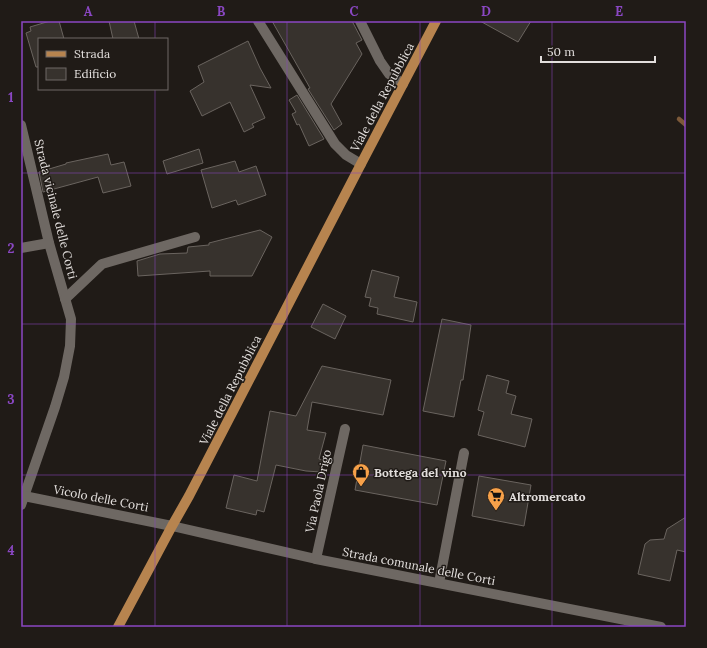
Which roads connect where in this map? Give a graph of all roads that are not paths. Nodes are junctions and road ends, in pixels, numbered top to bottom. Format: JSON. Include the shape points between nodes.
{"nodes":[{"id":1,"x":258,"y":21,"type":"edge"},
{"id":2,"x":360,"y":21,"type":"edge"},
{"id":3,"x":436,"y":21,"type":"edge"},
{"id":4,"x":403,"y":84,"type":"junction"},
{"id":5,"x":21,"y":128,"type":"edge"},
{"id":6,"x":361,"y":164,"type":"junction"},
{"id":7,"x":195,"y":237,"type":"dead end"},
{"id":8,"x":49,"y":243,"type":"junction"},
{"id":9,"x":21,"y":248,"type":"edge"},
{"id":10,"x":65,"y":299,"type":"junction"},
{"id":11,"x":345,"y":429,"type":"dead end"},
{"id":12,"x":464,"y":453,"type":"dead end"},
{"id":13,"x":23,"y":501,"type":"edge"},
{"id":14,"x":172,"y":526,"type":"junction"},
{"id":15,"x":316,"y":559,"type":"junction"},
{"id":16,"x":439,"y":583,"type":"junction"},
{"id":17,"x":118,"y":627,"type":"edge"},
{"id":18,"x":661,"y":627,"type":"edge"}],
"edges":[{"from":1,"to":6,"type":"street","name":"Viale della Repubblica","via":[[335,144],[346,155]]},
{"from":2,"to":4,"type":"street","via":[[380,61],[389,74]]},
{"from":3,"to":4,"type":"main road","name":"Viale della Repubblica"},
{"from":4,"to":6,"type":"main road","name":"Viale della Repubblica"},
{"from":5,"to":8,"type":"street","name":"Strada vicinale delle Corti"},
{"from":6,"to":14,"type":"main road","name":"Viale della Repubblica"},
{"from":7,"to":10,"type":"street","name":"Strada vicinale delle Corti","via":[[102,264]]},
{"from":8,"to":9,"type":"street"},
{"from":8,"to":10,"type":"street","name":"Strada vicinale delle Corti"},
{"from":10,"to":13,"type":"street","name":"Strada vicinale delle Corti","via":[[71,319],[70,346],[64,377]]},
{"from":11,"to":15,"type":"street","name":"Via Paola Drigo"},
{"from":12,"to":16,"type":"street"},
{"from":13,"to":14,"type":"street","name":"Vicolo delle Corti"},
{"from":14,"to":15,"type":"street","name":"Strada comunale delle Corti"},
{"from":14,"to":17,"type":"main road","name":"Viale della Repubblica"},
{"from":15,"to":16,"type":"street","name":"Strada comunale delle Corti"},
{"from":16,"to":18,"type":"street","name":"Strada comunale delle Corti"}]}
